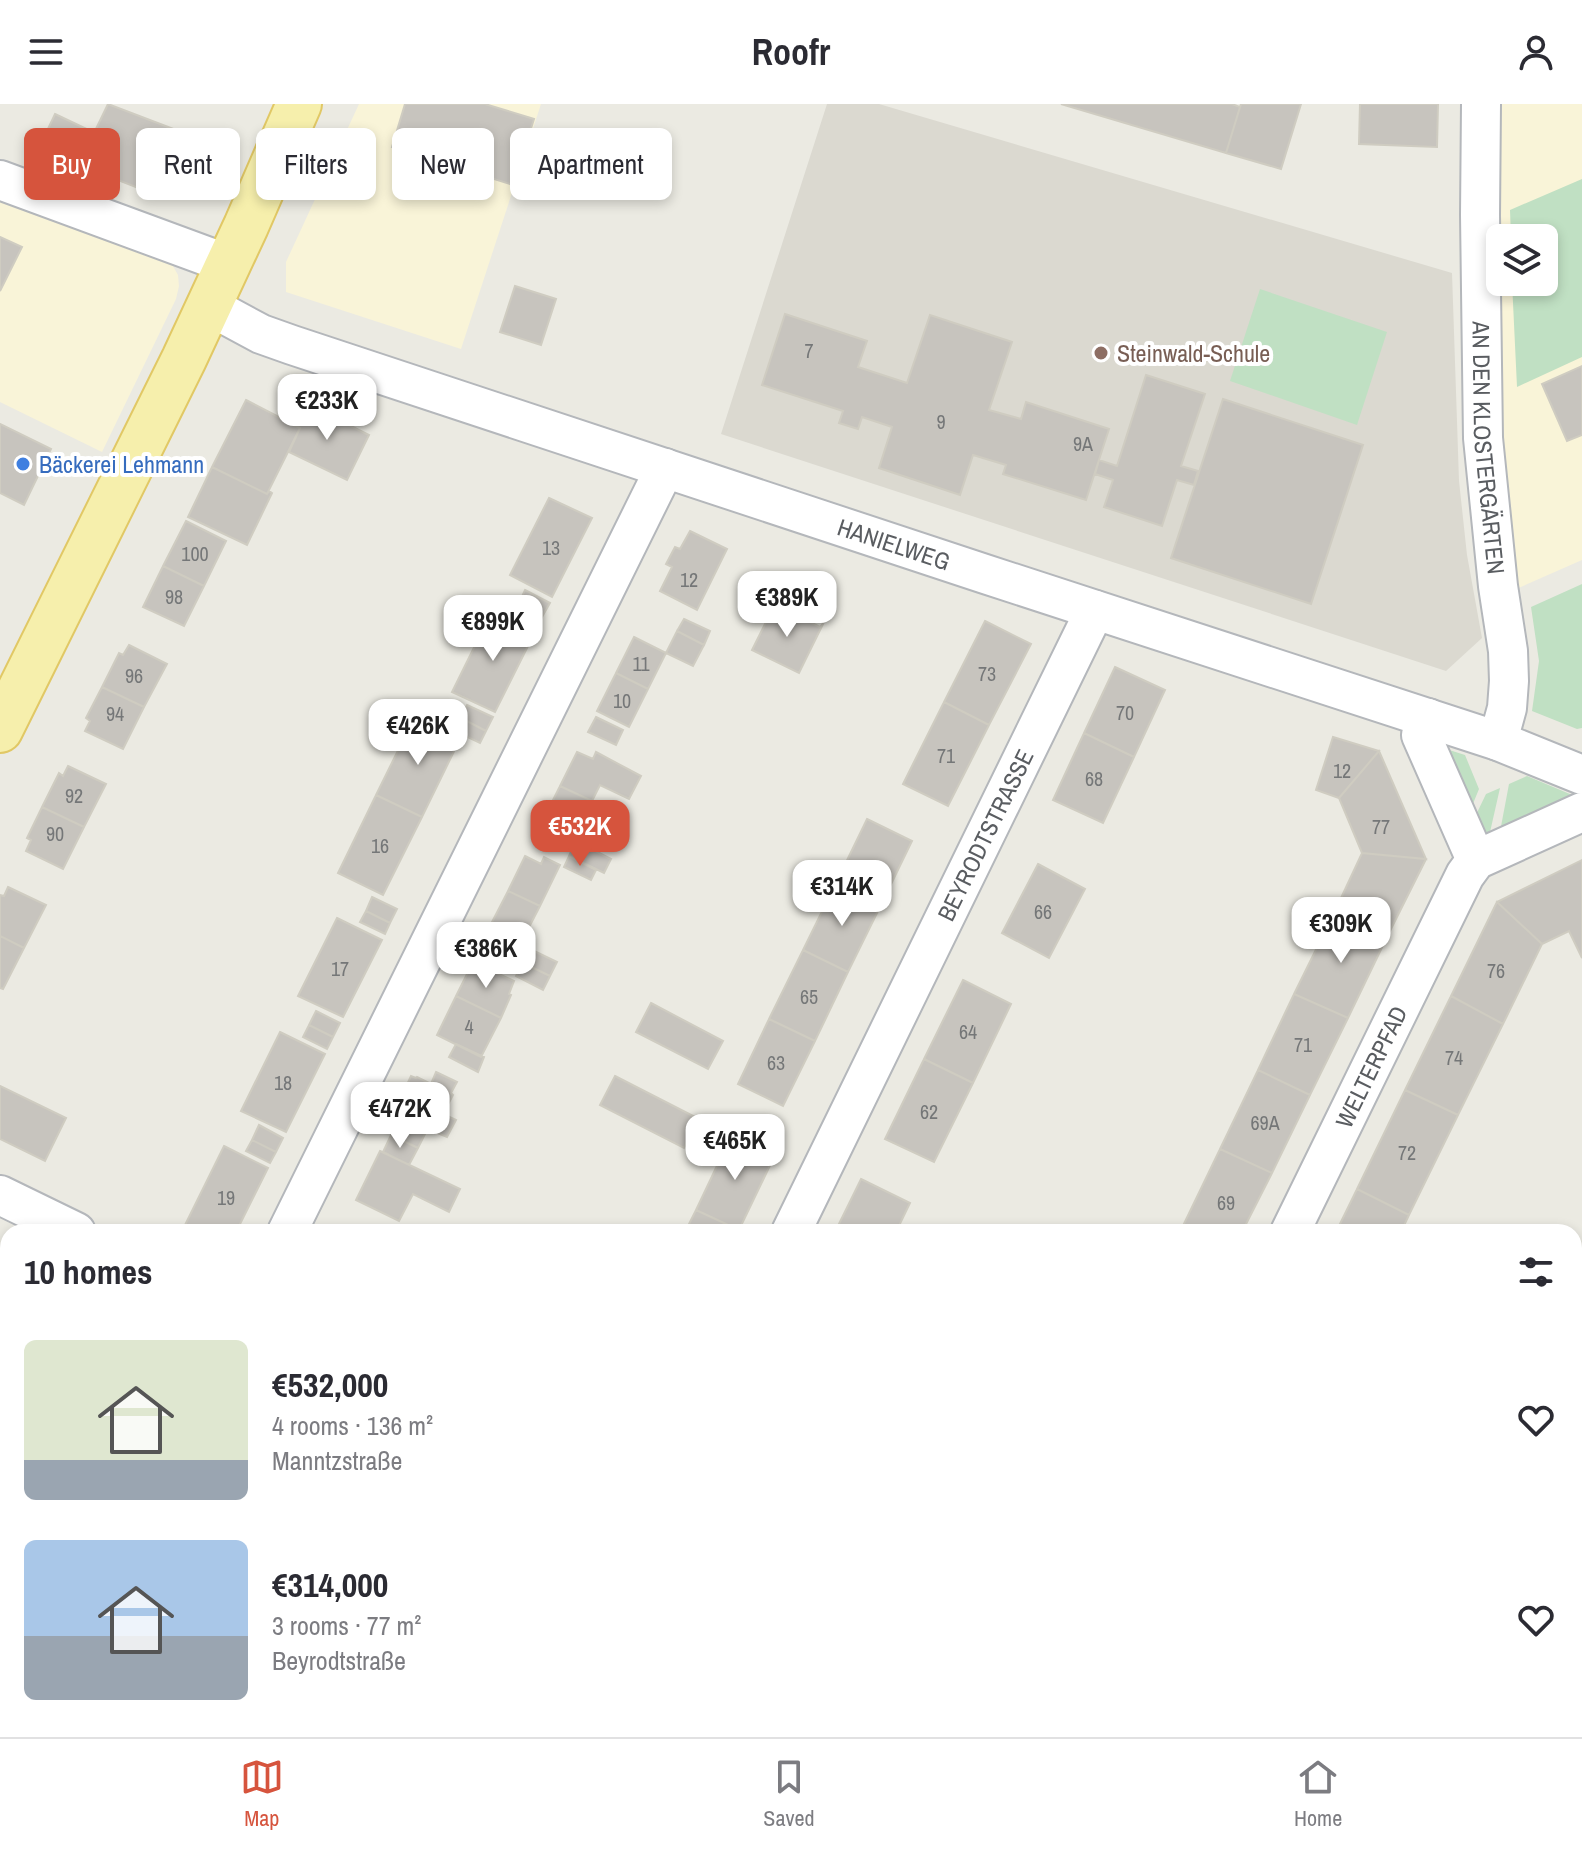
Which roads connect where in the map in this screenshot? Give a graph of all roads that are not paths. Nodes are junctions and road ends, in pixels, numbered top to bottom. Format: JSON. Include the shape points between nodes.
{"nodes":[{"id":1,"x":299,"y":104,"type":"edge"},
{"id":2,"x":1481,"y":104,"type":"edge"},
{"id":3,"x":0,"y":180,"type":"edge"},
{"id":4,"x":228,"y":264,"type":"junction"},
{"id":5,"x":209,"y":306,"type":"junction"},
{"id":6,"x":665,"y":468,"type":"junction"},
{"id":7,"x":1095,"y":610,"type":"junction"},
{"id":8,"x":1428,"y":718,"type":"junction"},
{"id":9,"x":0,"y":730,"type":"edge"},
{"id":10,"x":1498,"y":741,"type":"junction"},
{"id":11,"x":1582,"y":775,"type":"edge"},
{"id":12,"x":1582,"y":812,"type":"edge"},
{"id":13,"x":1476,"y":860,"type":"junction"},
{"id":14,"x":0,"y":1195,"type":"edge"},
{"id":15,"x":60,"y":1224,"type":"edge"},
{"id":16,"x":291,"y":1224,"type":"edge"},
{"id":17,"x":795,"y":1224,"type":"edge"},
{"id":18,"x":1294,"y":1224,"type":"edge"}],
"edges":[{"from":1,"to":4,"type":"main road"},
{"from":2,"to":10,"type":"street","name":"AN DEN KLOSTERGÄRTEN","via":[[1483,438],[1508,651],[1507,708]]},
{"from":3,"to":4,"type":"street"},
{"from":4,"to":5,"type":"main road"},
{"from":5,"to":6,"type":"street","name":"HANIELWEG","via":[[261,334]]},
{"from":5,"to":9,"type":"main road"},
{"from":6,"to":7,"type":"street","name":"HANIELWEG"},
{"from":6,"to":16,"type":"street"},
{"from":7,"to":8,"type":"street","name":"HANIELWEG"},
{"from":7,"to":17,"type":"street","name":"BEYRODTSTRASSE"},
{"from":8,"to":10,"type":"street","name":"HANIELWEG"},
{"from":8,"to":13,"type":"street","via":[[1421,735]]},
{"from":10,"to":11,"type":"street","name":"HANIELWEG"},
{"from":12,"to":13,"type":"street"},
{"from":13,"to":18,"type":"street","name":"WELTERPFAD"},
{"from":14,"to":15,"type":"street"}]}
